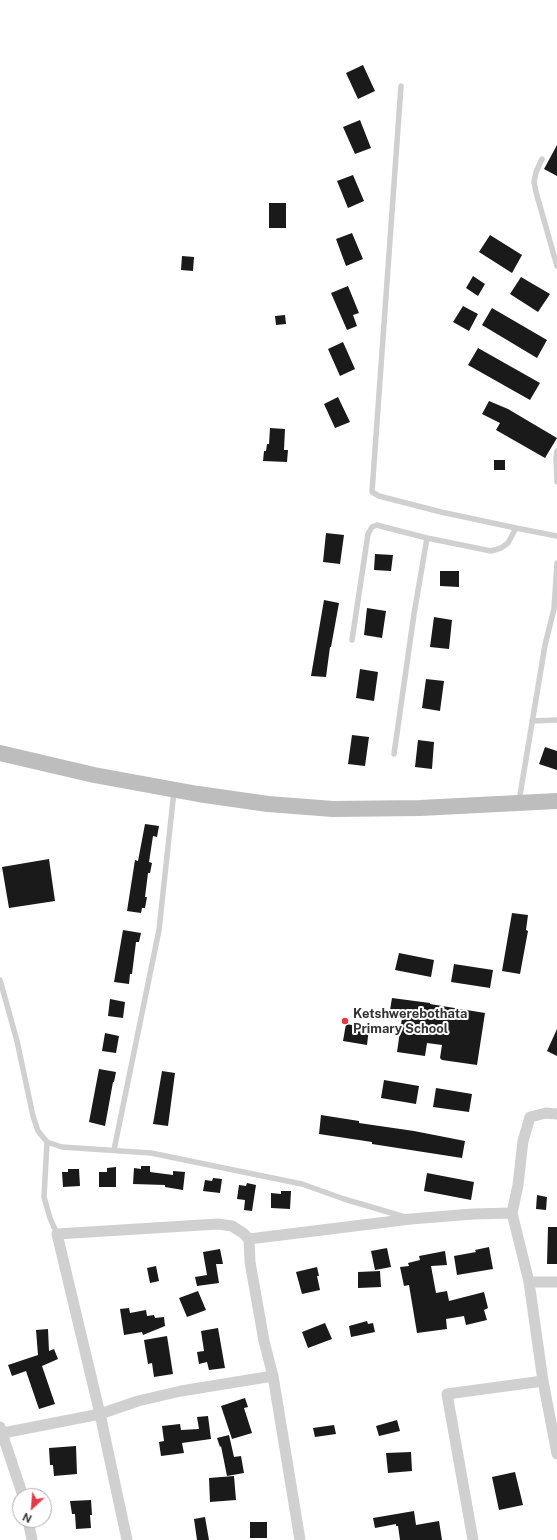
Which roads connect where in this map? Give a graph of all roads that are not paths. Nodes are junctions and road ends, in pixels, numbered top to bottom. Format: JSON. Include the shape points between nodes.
{"nodes":[{"id":1,"x":401,"y":86,"type":"dead end"},
{"id":2,"x":542,"y":159,"type":"dead end"},
{"id":3,"x":557,"y":266,"type":"edge"},
{"id":4,"x":557,"y":451,"type":"edge"},
{"id":5,"x":556,"y":459,"type":"edge"},
{"id":6,"x":557,"y":482,"type":"edge"},
{"id":7,"x":516,"y":528,"type":"junction"},
{"id":8,"x":557,"y":536,"type":"edge"},
{"id":9,"x":427,"y":538,"type":"junction"},
{"id":10,"x":557,"y":563,"type":"edge"},
{"id":11,"x":555,"y":609,"type":"edge"},
{"id":12,"x":352,"y":640,"type":"dead end"},
{"id":13,"x":557,"y":720,"type":"edge"},
{"id":14,"x":532,"y":721,"type":"junction"},
{"id":15,"x":0,"y":753,"type":"edge"},
{"id":16,"x":394,"y":754,"type":"dead end"},
{"id":17,"x":175,"y":789,"type":"junction"},
{"id":18,"x":557,"y":801,"type":"edge"},
{"id":19,"x":518,"y":803,"type":"junction"},
{"id":20,"x":0,"y":980,"type":"edge"},
{"id":21,"x":557,"y":1114,"type":"edge"},
{"id":22,"x":47,"y":1142,"type":"junction"},
{"id":23,"x":114,"y":1150,"type":"junction"},
{"id":24,"x":512,"y":1213,"type":"junction"},
{"id":25,"x":411,"y":1219,"type":"junction"},
{"id":26,"x":57,"y":1234,"type":"junction"},
{"id":27,"x":249,"y":1239,"type":"junction"},
{"id":28,"x":529,"y":1282,"type":"junction"},
{"id":29,"x":557,"y":1282,"type":"edge"},
{"id":30,"x":273,"y":1376,"type":"junction"},
{"id":31,"x":543,"y":1381,"type":"junction"},
{"id":32,"x":100,"y":1414,"type":"junction"},
{"id":33,"x":1,"y":1430,"type":"edge"},
{"id":34,"x":556,"y":1440,"type":"edge"},
{"id":35,"x":557,"y":1454,"type":"edge"},
{"id":36,"x":20,"y":1488,"type":"edge"},
{"id":37,"x":30,"y":1528,"type":"edge"},
{"id":38,"x":32,"y":1540,"type":"edge"},
{"id":39,"x":127,"y":1540,"type":"edge"},
{"id":40,"x":300,"y":1540,"type":"edge"},
{"id":41,"x":473,"y":1540,"type":"edge"}],
"edges":[{"from":1,"to":7,"type":"lane","via":[[372,492],[433,510]]},
{"from":2,"to":3,"type":"lane","via":[[534,182]]},
{"from":4,"to":5,"type":"lane"},
{"from":5,"to":6,"type":"lane"},
{"from":7,"to":8,"type":"lane"},
{"from":7,"to":9,"type":"lane","via":[[508,543],[491,552]]},
{"from":9,"to":12,"type":"lane","via":[[377,525],[370,529]]},
{"from":9,"to":16,"type":"lane"},
{"from":10,"to":11,"type":"lane"},
{"from":11,"to":14,"type":"lane","via":[[545,645]]},
{"from":13,"to":14,"type":"lane"},
{"from":14,"to":19,"type":"lane"},
{"from":15,"to":17,"type":"street","via":[[94,775]]},
{"from":17,"to":19,"type":"street","via":[[268,804],[332,808],[420,808]]},
{"from":17,"to":23,"type":"lane","via":[[158,930]]},
{"from":18,"to":19,"type":"street"},
{"from":20,"to":22,"type":"lane","via":[[17,1041],[33,1116],[38,1132]]},
{"from":21,"to":24,"type":"street","via":[[546,1113],[530,1117],[523,1141]]},
{"from":22,"to":23,"type":"lane","via":[[62,1147]]},
{"from":22,"to":26,"type":"lane","via":[[44,1197]]},
{"from":23,"to":25,"type":"lane","via":[[151,1153],[302,1184]]},
{"from":24,"to":25,"type":"street"},
{"from":24,"to":28,"type":"street"},
{"from":25,"to":27,"type":"street"},
{"from":26,"to":27,"type":"street","via":[[218,1224],[232,1226]]},
{"from":26,"to":32,"type":"street"},
{"from":27,"to":30,"type":"street","via":[[250,1262]]},
{"from":28,"to":29,"type":"street"},
{"from":28,"to":31,"type":"street"},
{"from":30,"to":32,"type":"street","via":[[181,1391],[138,1401]]},
{"from":30,"to":40,"type":"street"},
{"from":31,"to":34,"type":"street"},
{"from":31,"to":41,"type":"street","via":[[447,1394]]},
{"from":32,"to":33,"type":"street"},
{"from":32,"to":39,"type":"street"},
{"from":33,"to":36,"type":"street"},
{"from":34,"to":35,"type":"street"},
{"from":37,"to":38,"type":"street"}]}
